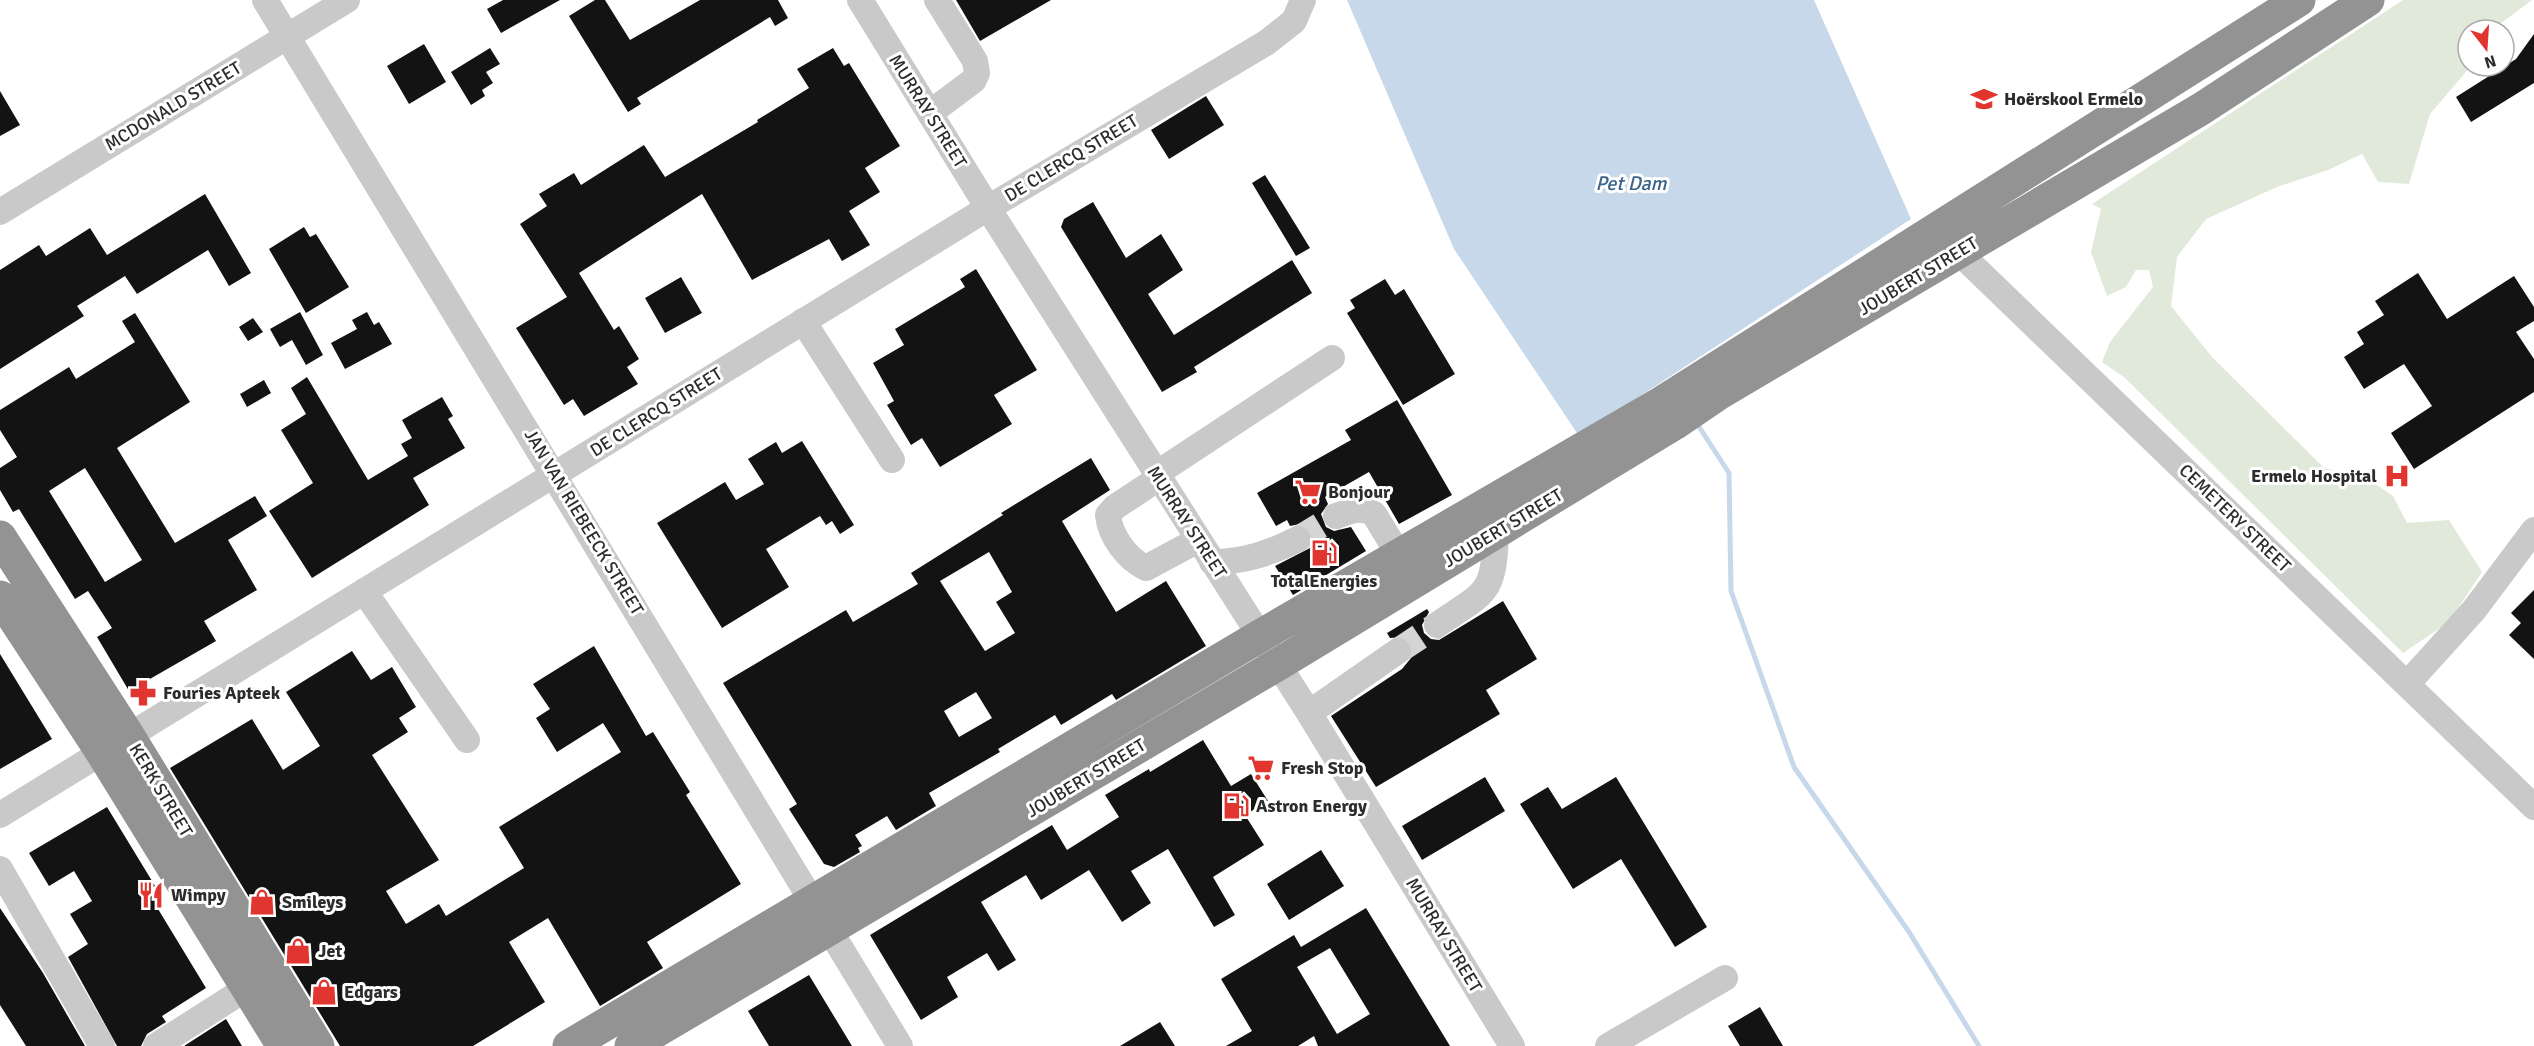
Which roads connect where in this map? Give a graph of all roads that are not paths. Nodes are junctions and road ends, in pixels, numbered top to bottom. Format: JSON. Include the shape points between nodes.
{"nodes":[{"id":1,"x":265,"y":0,"type":"edge"},
{"id":2,"x":347,"y":0,"type":"edge"},
{"id":3,"x":860,"y":0,"type":"edge"},
{"id":4,"x":937,"y":0,"type":"edge"},
{"id":5,"x":1303,"y":0,"type":"edge"},
{"id":6,"x":2299,"y":0,"type":"edge"},
{"id":7,"x":2368,"y":0,"type":"edge"},
{"id":8,"x":288,"y":36,"type":"junction"},
{"id":9,"x":930,"y":113,"type":"junction"},
{"id":10,"x":988,"y":208,"type":"junction"},
{"id":11,"x":0,"y":212,"type":"edge"},
{"id":12,"x":1947,"y":241,"type":"junction"},
{"id":13,"x":804,"y":321,"type":"junction"},
{"id":14,"x":1332,"y":358,"type":"dead end"},
{"id":15,"x":1668,"y":413,"type":"junction"},
{"id":16,"x":892,"y":460,"type":"dead end"},
{"id":17,"x":555,"y":474,"type":"junction"},
{"id":18,"x":1157,"y":476,"type":"junction"},
{"id":19,"x":1336,"y":516,"type":"tunnel mouth"},
{"id":20,"x":2534,"y":530,"type":"edge"},
{"id":21,"x":1496,"y":532,"type":"junction"},
{"id":22,"x":0,"y":537,"type":"edge"},
{"id":23,"x":1298,"y":539,"type":"tunnel mouth"},
{"id":24,"x":1198,"y":540,"type":"junction"},
{"id":25,"x":1399,"y":555,"type":"junction"},
{"id":26,"x":1212,"y":562,"type":"junction"},
{"id":27,"x":364,"y":591,"type":"junction"},
{"id":28,"x":0,"y":597,"type":"edge"},
{"id":29,"x":1437,"y":625,"type":"tunnel mouth"},
{"id":30,"x":1260,"y":636,"type":"junction"},
{"id":31,"x":1398,"y":651,"type":"tunnel mouth"},
{"id":32,"x":1277,"y":665,"type":"junction"},
{"id":33,"x":2408,"y":683,"type":"junction"},
{"id":34,"x":1309,"y":713,"type":"junction"},
{"id":35,"x":467,"y":740,"type":"dead end"},
{"id":36,"x":114,"y":743,"type":"junction"},
{"id":37,"x":2534,"y":807,"type":"edge"},
{"id":38,"x":0,"y":815,"type":"edge"},
{"id":39,"x":0,"y":869,"type":"edge"},
{"id":40,"x":812,"y":901,"type":"junction"},
{"id":41,"x":831,"y":929,"type":"junction"},
{"id":42,"x":1725,"y":978,"type":"dead end"},
{"id":43,"x":247,"y":988,"type":"junction"},
{"id":44,"x":102,"y":1046,"type":"edge"},
{"id":45,"x":156,"y":1046,"type":"edge"},
{"id":46,"x":283,"y":1046,"type":"edge"},
{"id":47,"x":318,"y":1046,"type":"edge"},
{"id":48,"x":570,"y":1046,"type":"edge"},
{"id":49,"x":631,"y":1046,"type":"edge"},
{"id":50,"x":900,"y":1046,"type":"edge"},
{"id":51,"x":1512,"y":1046,"type":"edge"},
{"id":52,"x":1608,"y":1046,"type":"edge"}],
"edges":[{"from":1,"to":8,"type":"street","name":"JAN VAN RIEBEECK STREET"},
{"from":2,"to":8,"type":"street","name":"MCDONALD STREET"},
{"from":3,"to":9,"type":"street","name":"MURRAY STREET"},
{"from":4,"to":9,"type":"street","via":[[975,61],[977,73],[974,80]]},
{"from":5,"to":10,"type":"street","name":"DE CLERCQ STREET","via":[[1294,21],[1266,43]]},
{"from":6,"to":12,"type":"highway","name":"JOUBERT STREET"},
{"from":7,"to":12,"type":"highway","name":"JOUBERT STREET","via":[[2201,109]]},
{"from":8,"to":11,"type":"street","name":"MCDONALD STREET"},
{"from":8,"to":17,"type":"street","name":"JAN VAN RIEBEECK STREET"},
{"from":9,"to":10,"type":"street","name":"MURRAY STREET"},
{"from":10,"to":13,"type":"street","name":"DE CLERCQ STREET"},
{"from":10,"to":18,"type":"street","name":"MURRAY STREET"},
{"from":12,"to":15,"type":"highway","name":"JOUBERT STREET"},
{"from":12,"to":33,"type":"street","name":"CEMETERY STREET"},
{"from":13,"to":16,"type":"street"},
{"from":13,"to":17,"type":"street","name":"DE CLERCQ STREET"},
{"from":14,"to":18,"type":"street"},
{"from":15,"to":21,"type":"highway","name":"JOUBERT STREET"},
{"from":15,"to":25,"type":"highway","name":"JOUBERT STREET"},
{"from":17,"to":27,"type":"street","name":"DE CLERCQ STREET"},
{"from":17,"to":40,"type":"street","name":"JAN VAN RIEBEECK STREET"},
{"from":18,"to":24,"type":"street","name":"MURRAY STREET"},
{"from":18,"to":24,"type":"street","via":[[1108,515],[1108,525],[1115,537],[1134,562],[1146,568]]},
{"from":19,"to":25,"type":"street","via":[[1368,510]]},
{"from":20,"to":33,"type":"street","via":[[2474,610]]},
{"from":21,"to":29,"type":"street","via":[[1493,578],[1485,592]]},
{"from":21,"to":32,"type":"highway","name":"JOUBERT STREET"},
{"from":22,"to":36,"type":"highway","name":"KERK STREET"},
{"from":23,"to":26,"type":"street","via":[[1237,562]]},
{"from":24,"to":26,"type":"street","name":"MURRAY STREET"},
{"from":25,"to":30,"type":"highway","name":"JOUBERT STREET"},
{"from":26,"to":30,"type":"street","name":"MURRAY STREET"},
{"from":27,"to":35,"type":"street"},
{"from":27,"to":36,"type":"street","name":"DE CLERCQ STREET"},
{"from":28,"to":36,"type":"highway","name":"KERK STREET"},
{"from":30,"to":32,"type":"street","name":"MURRAY STREET"},
{"from":30,"to":40,"type":"highway","name":"JOUBERT STREET"},
{"from":31,"to":34,"type":"street"},
{"from":32,"to":34,"type":"street","name":"MURRAY STREET"},
{"from":32,"to":41,"type":"highway","name":"JOUBERT STREET"},
{"from":33,"to":37,"type":"street","name":"CEMETERY STREET"},
{"from":34,"to":51,"type":"street","name":"MURRAY STREET"},
{"from":36,"to":38,"type":"street","name":"DE CLERCQ STREET"},
{"from":36,"to":43,"type":"highway","name":"KERK STREET"},
{"from":36,"to":47,"type":"highway","name":"KERK STREET"},
{"from":39,"to":44,"type":"street"},
{"from":40,"to":41,"type":"street","name":"JAN VAN RIEBEECK STREET"},
{"from":40,"to":48,"type":"highway","name":"JOUBERT STREET"},
{"from":41,"to":49,"type":"highway","name":"JOUBERT STREET"},
{"from":41,"to":50,"type":"street","name":"JAN VAN RIEBEECK STREET"},
{"from":42,"to":52,"type":"street"},
{"from":43,"to":45,"type":"street"},
{"from":43,"to":46,"type":"highway","name":"KERK STREET"}]}
